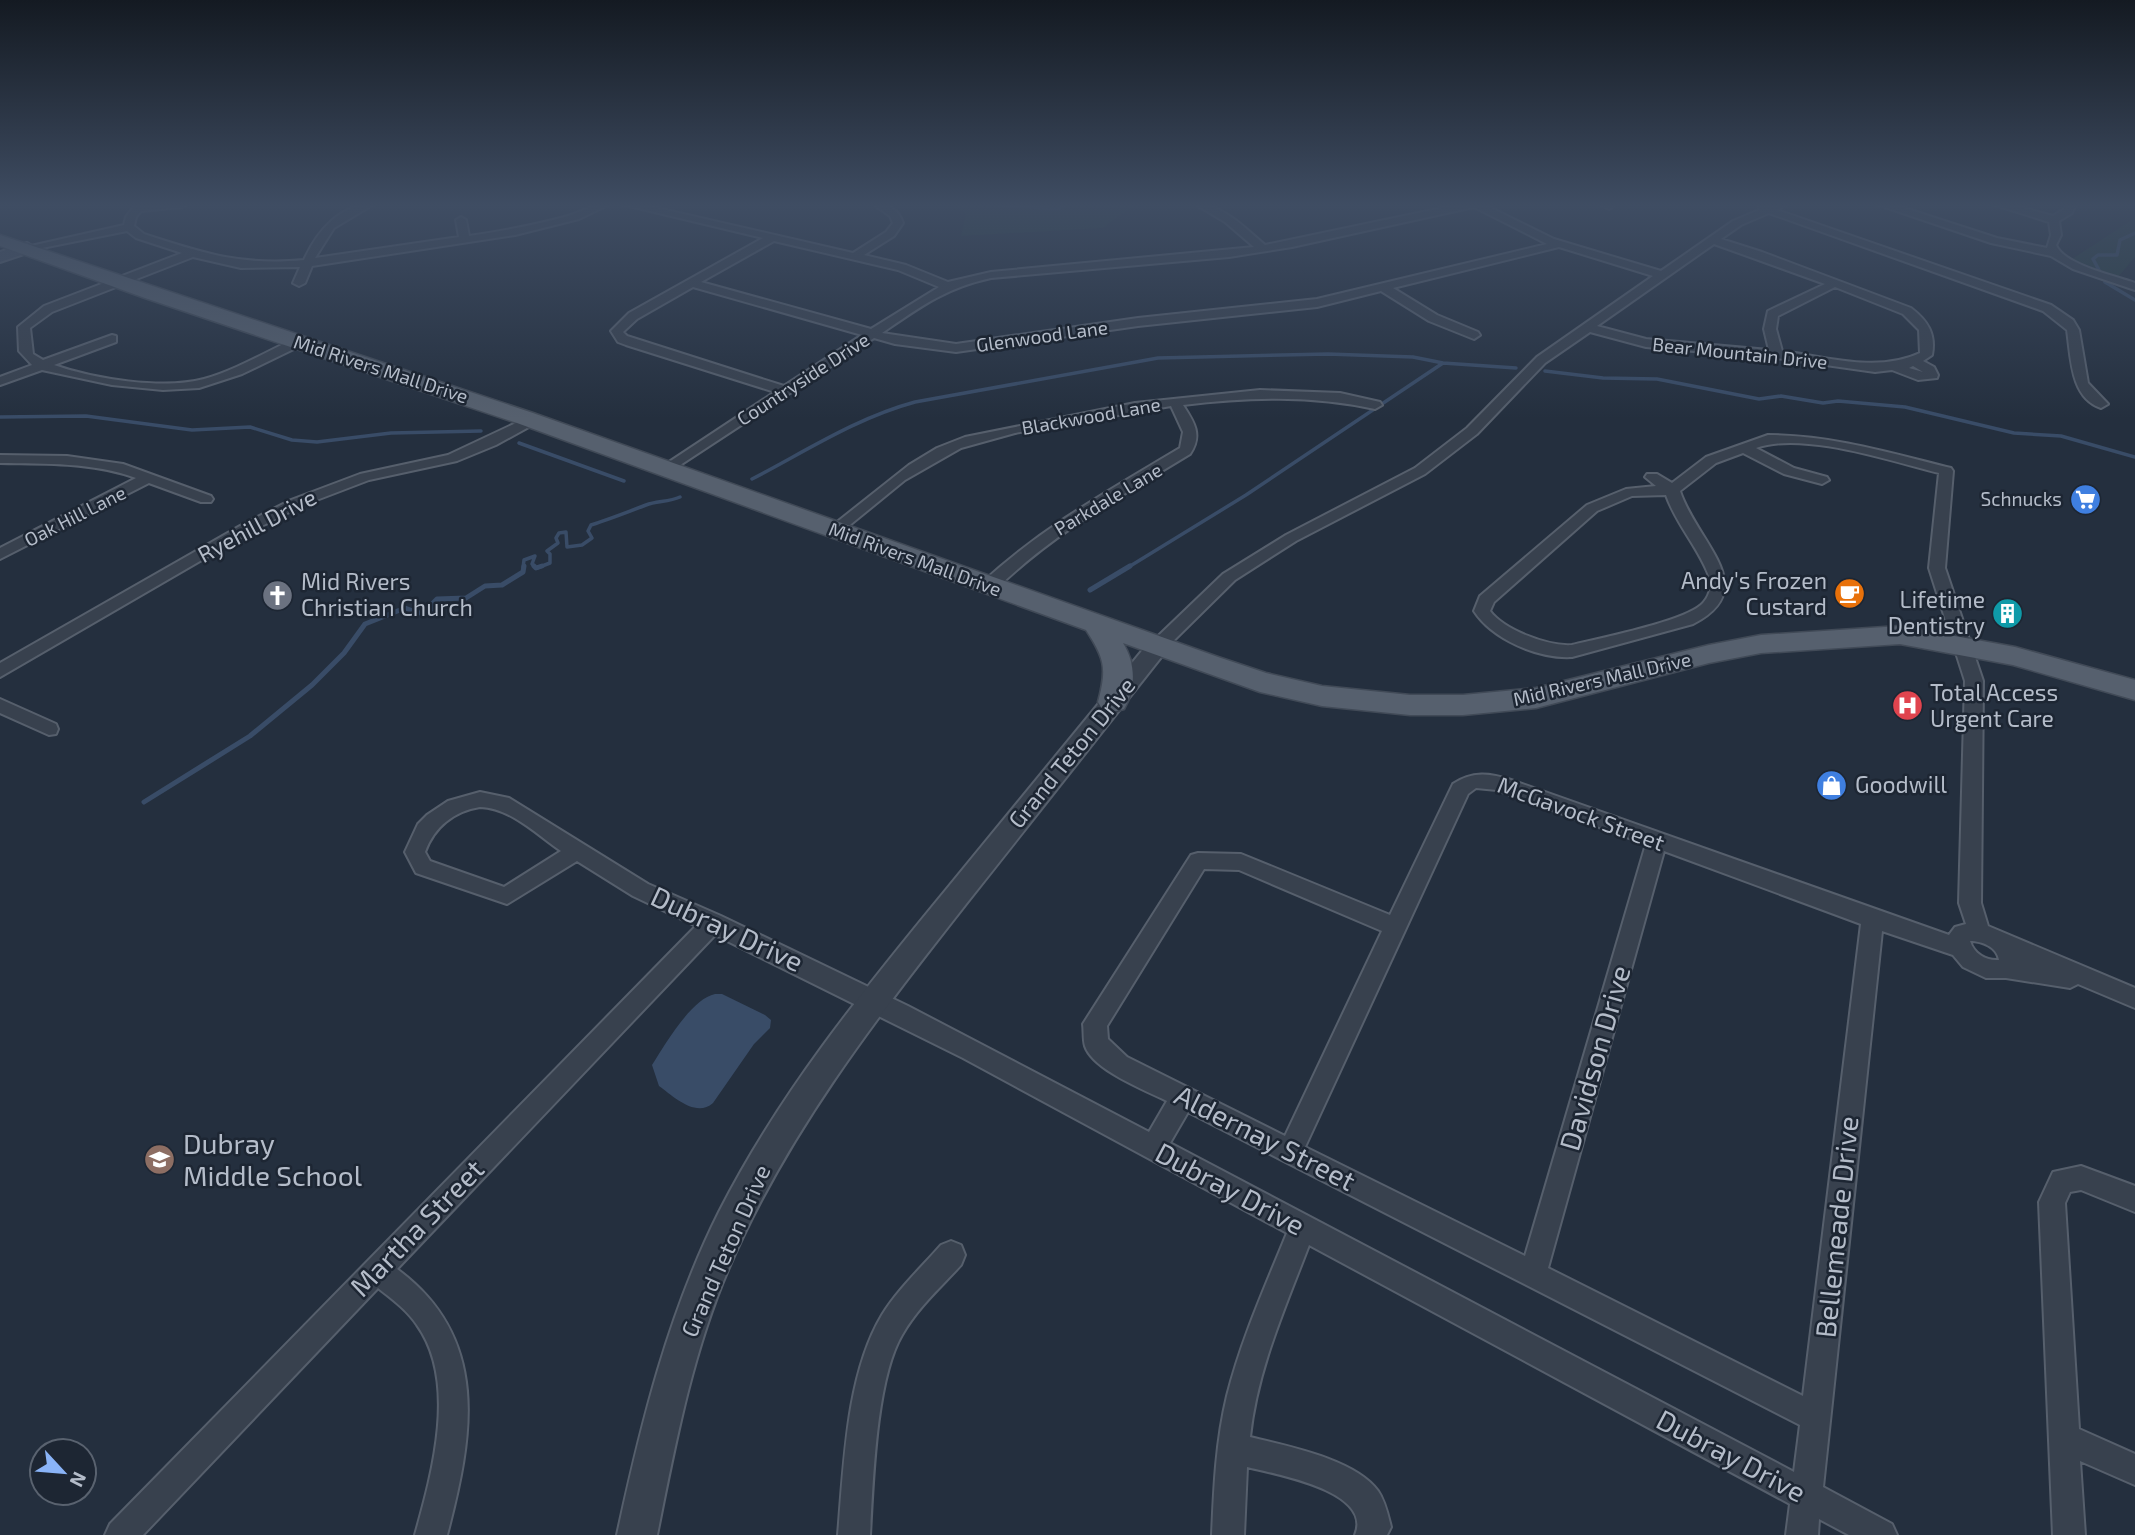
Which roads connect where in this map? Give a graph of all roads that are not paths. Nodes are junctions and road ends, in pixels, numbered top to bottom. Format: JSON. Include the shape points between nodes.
{"nodes":[{"id":1,"x":102,"y":276,"type":"edge"},
{"id":2,"x":131,"y":276,"type":"edge"},
{"id":3,"x":302,"y":276,"type":"edge"},
{"id":4,"x":703,"y":276,"type":"edge"},
{"id":5,"x":922,"y":276,"type":"edge"},
{"id":6,"x":988,"y":276,"type":"edge"},
{"id":7,"x":1437,"y":276,"type":"edge"},
{"id":8,"x":1660,"y":276,"type":"edge"},
{"id":9,"x":1814,"y":276,"type":"edge"},
{"id":10,"x":1956,"y":276,"type":"edge"},
{"id":11,"x":2102,"y":276,"type":"edge"},
{"id":12,"x":117,"y":281,"type":"junction"},
{"id":13,"x":692,"y":282,"type":"junction"},
{"id":14,"x":299,"y":283,"type":"dead end"},
{"id":15,"x":1835,"y":283,"type":"junction"},
{"id":16,"x":947,"y":286,"type":"junction"},
{"id":17,"x":2135,"y":287,"type":"edge"},
{"id":18,"x":1386,"y":289,"type":"junction"},
{"id":19,"x":1586,"y":327,"type":"junction"},
{"id":20,"x":873,"y":334,"type":"junction"},
{"id":21,"x":1474,"y":335,"type":"dead end"},
{"id":22,"x":112,"y":339,"type":"dead end"},
{"id":23,"x":299,"y":342,"type":"junction"},
{"id":24,"x":1776,"y":355,"type":"junction"},
{"id":25,"x":1916,"y":362,"type":"junction"},
{"id":26,"x":42,"y":366,"type":"junction"},
{"id":27,"x":1895,"y":367,"type":"junction"},
{"id":28,"x":0,"y":381,"type":"edge"},
{"id":29,"x":785,"y":391,"type":"junction"},
{"id":30,"x":1175,"y":402,"type":"junction"},
{"id":31,"x":2101,"y":404,"type":"dead end"},
{"id":32,"x":1375,"y":405,"type":"dead end"},
{"id":33,"x":531,"y":420,"type":"junction"},
{"id":34,"x":1743,"y":441,"type":"junction"},
{"id":35,"x":0,"y":458,"type":"edge"},
{"id":36,"x":668,"y":469,"type":"junction"},
{"id":37,"x":149,"y":477,"type":"junction"},
{"id":38,"x":1652,"y":477,"type":"dead end"},
{"id":39,"x":1822,"y":480,"type":"dead end"},
{"id":40,"x":1672,"y":490,"type":"junction"},
{"id":41,"x":206,"y":499,"type":"dead end"},
{"id":42,"x":835,"y":530,"type":"junction"},
{"id":43,"x":0,"y":554,"type":"edge"},
{"id":44,"x":990,"y":585,"type":"junction"},
{"id":45,"x":1095,"y":623,"type":"junction"},
{"id":46,"x":1158,"y":646,"type":"junction"},
{"id":47,"x":1964,"y":654,"type":"junction"},
{"id":48,"x":0,"y":671,"type":"edge"},
{"id":49,"x":2135,"y":690,"type":"edge"},
{"id":50,"x":1113,"y":702,"type":"junction"},
{"id":51,"x":0,"y":705,"type":"edge"},
{"id":52,"x":2135,"y":710,"type":"edge"},
{"id":53,"x":49,"y":729,"type":"dead end"},
{"id":54,"x":1657,"y":841,"type":"junction"},
{"id":55,"x":576,"y":852,"type":"junction"},
{"id":56,"x":1872,"y":919,"type":"junction"},
{"id":57,"x":713,"y":922,"type":"junction"},
{"id":58,"x":1395,"y":927,"type":"junction"},
{"id":59,"x":1985,"y":934,"type":"junction"},
{"id":60,"x":1960,"y":948,"type":"junction"},
{"id":61,"x":2007,"y":969,"type":"junction"},
{"id":62,"x":2102,"y":986,"type":"junction"},
{"id":63,"x":2135,"y":998,"type":"edge"},
{"id":64,"x":874,"y":999,"type":"junction"},
{"id":65,"x":1183,"y":1097,"type":"junction"},
{"id":66,"x":1153,"y":1147,"type":"junction"},
{"id":67,"x":1291,"y":1150,"type":"junction"},
{"id":68,"x":2135,"y":1199,"type":"edge"},
{"id":69,"x":1303,"y":1228,"type":"junction"},
{"id":70,"x":951,"y":1255,"type":"dead end"},
{"id":71,"x":376,"y":1270,"type":"junction"},
{"id":72,"x":1533,"y":1274,"type":"junction"},
{"id":73,"x":1816,"y":1418,"type":"junction"},
{"id":74,"x":2064,"y":1438,"type":"junction"},
{"id":75,"x":1233,"y":1448,"type":"junction"},
{"id":76,"x":2135,"y":1470,"type":"edge"},
{"id":77,"x":1807,"y":1496,"type":"junction"},
{"id":78,"x":121,"y":1535,"type":"edge"},
{"id":79,"x":431,"y":1535,"type":"edge"},
{"id":80,"x":637,"y":1535,"type":"edge"},
{"id":81,"x":854,"y":1535,"type":"edge"},
{"id":82,"x":1227,"y":1535,"type":"edge"},
{"id":83,"x":1371,"y":1535,"type":"edge"},
{"id":84,"x":1802,"y":1535,"type":"edge"},
{"id":85,"x":1881,"y":1535,"type":"edge"},
{"id":86,"x":2069,"y":1535,"type":"edge"}],
"edges":[{"from":1,"to":12,"type":"main road","name":"Mid Rivers Mall Drive"},
{"from":2,"to":12,"type":"street"},
{"from":3,"to":14,"type":"street"},
{"from":4,"to":13,"type":"street"},
{"from":5,"to":16,"type":"street"},
{"from":6,"to":16,"type":"street","name":"Countryside Drive"},
{"from":7,"to":18,"type":"street","name":"Glenwood Lane"},
{"from":8,"to":19,"type":"street","name":"Grand Teton Drive"},
{"from":9,"to":15,"type":"street"},
{"from":10,"to":31,"type":"street","via":[[2048,308],[2069,323],[2082,384]]},
{"from":11,"to":17,"type":"street"},
{"from":12,"to":23,"type":"main road","name":"Mid Rivers Mall Drive"},
{"from":12,"to":26,"type":"street","via":[[48,309],[24,327],[25,351]]},
{"from":13,"to":20,"type":"street","name":"Glenwood Lane"},
{"from":13,"to":29,"type":"street","via":[[633,316],[618,328],[618,335]]},
{"from":15,"to":24,"type":"street","via":[[1772,314]]},
{"from":15,"to":25,"type":"street","via":[[1907,311],[1923,323],[1928,346],[1926,355]]},
{"from":16,"to":20,"type":"street","name":"Countryside Drive"},
{"from":18,"to":20,"type":"street","name":"Glenwood Lane","via":[[1317,303],[1102,327],[974,347],[934,347]]},
{"from":18,"to":21,"type":"street","via":[[1433,318]]},
{"from":19,"to":24,"type":"street","name":"Bear Mountain Drive","via":[[1646,343]]},
{"from":19,"to":46,"type":"street","name":"Grand Teton Drive","via":[[1541,360],[1447,452],[1252,561],[1209,594]]},
{"from":20,"to":29,"type":"street","name":"Countryside Drive"},
{"from":22,"to":26,"type":"street"},
{"from":23,"to":26,"type":"street","via":[[212,381],[184,387],[68,375]]},
{"from":23,"to":33,"type":"main road","name":"Mid Rivers Mall Drive"},
{"from":24,"to":27,"type":"street","name":"Bear Mountain Drive"},
{"from":25,"to":27,"type":"street","name":"Bear Mountain Drive"},
{"from":25,"to":27,"type":"street","name":"Bear Mountain Drive","via":[[1932,375],[1918,376]]},
{"from":26,"to":28,"type":"street"},
{"from":29,"to":36,"type":"street","name":"Countryside Drive"},
{"from":30,"to":32,"type":"street","name":"Blackwood Lane","via":[[1318,394]]},
{"from":30,"to":42,"type":"street","name":"Blackwood Lane","via":[[961,443],[927,459]]},
{"from":30,"to":44,"type":"street","name":"Parkdale Lane","via":[[1192,433],[1185,451],[1056,528]]},
{"from":33,"to":36,"type":"main road","name":"Mid Rivers Mall Drive"},
{"from":33,"to":48,"type":"street","name":"Ryehill Drive","via":[[452,458],[365,477],[308,497],[245,528]]},
{"from":34,"to":39,"type":"street","via":[[1789,471]]},
{"from":34,"to":40,"type":"street","via":[[1706,462]]},
{"from":34,"to":47,"type":"street","via":[[1797,439],[1946,471],[1937,568]]},
{"from":35,"to":37,"type":"street","via":[[94,463]]},
{"from":36,"to":42,"type":"main road","name":"Mid Rivers Mall Drive"},
{"from":37,"to":41,"type":"street"},
{"from":37,"to":43,"type":"street","name":"Oak Hill Lane"},
{"from":38,"to":40,"type":"street"},
{"from":40,"to":40,"type":"street","via":[[1631,492],[1592,508],[1486,600],[1485,617],[1539,647],[1564,653],[1705,611],[1717,593],[1717,574]]},
{"from":42,"to":44,"type":"main road","name":"Mid Rivers Mall Drive"},
{"from":44,"to":45,"type":"main road","name":"Mid Rivers Mall Drive"},
{"from":45,"to":46,"type":"main road","name":"Mid Rivers Mall Drive"},
{"from":45,"to":50,"type":"main road","via":[[1118,658],[1121,671]]},
{"from":46,"to":47,"type":"main road","name":"Mid Rivers Mall Drive","via":[[1288,689],[1359,702],[1438,706],[1536,698],[1761,644],[1853,640],[1908,655]]},
{"from":46,"to":50,"type":"street","name":"Grand Teton Drive"},
{"from":47,"to":49,"type":"main road","name":"Mid Rivers Mall Drive","via":[[2015,656]]},
{"from":47,"to":52,"type":"main road","name":"Mid Rivers Mall Drive"},
{"from":47,"to":59,"type":"street","via":[[1974,681],[1970,903]]},
{"from":50,"to":64,"type":"street","name":"Grand Teton Drive"},
{"from":51,"to":53,"type":"street"},
{"from":54,"to":56,"type":"street","name":"McGavock Street"},
{"from":54,"to":58,"type":"street","name":"McGavock Street","via":[[1497,783],[1473,780],[1460,789]]},
{"from":54,"to":72,"type":"street","name":"Davidson Drive"},
{"from":55,"to":55,"type":"street","name":"Dubray Drive","via":[[507,896],[437,874],[423,867],[415,852],[420,836],[440,815],[486,799],[508,805]]},
{"from":55,"to":57,"type":"street","name":"Dubray Drive"},
{"from":56,"to":60,"type":"street","name":"McGavock Street"},
{"from":56,"to":73,"type":"street","name":"Bellemeade Drive"},
{"from":57,"to":64,"type":"street","name":"Dubray Drive"},
{"from":57,"to":71,"type":"street","name":"Martha Street"},
{"from":58,"to":65,"type":"street","name":"Aldernay Street","via":[[1241,862],[1198,861],[1095,1024],[1096,1044],[1119,1065]]},
{"from":58,"to":67,"type":"street","name":"McGavock Street"},
{"from":59,"to":60,"type":"street","via":[[1963,933],[1958,939]]},
{"from":59,"to":61,"type":"street","via":[[2010,954],[2012,962]]},
{"from":59,"to":62,"type":"street"},
{"from":60,"to":61,"type":"street","name":"McGavock Street","via":[[1984,968]]},
{"from":61,"to":62,"type":"street"},
{"from":62,"to":63,"type":"street"},
{"from":64,"to":66,"type":"street","name":"Dubray Drive"},
{"from":64,"to":80,"type":"street","name":"Grand Teton Drive","via":[[785,1123],[741,1202],[695,1309],[662,1418]]},
{"from":65,"to":66,"type":"street"},
{"from":65,"to":67,"type":"street","name":"Aldernay Street"},
{"from":66,"to":69,"type":"street","name":"Dubray Drive"},
{"from":67,"to":72,"type":"street","name":"Aldernay Street"},
{"from":68,"to":74,"type":"street","via":[[2081,1178],[2063,1181],[2052,1202]]},
{"from":69,"to":75,"type":"street","via":[[1257,1343]]},
{"from":69,"to":77,"type":"street","name":"Dubray Drive"},
{"from":70,"to":81,"type":"street","via":[[901,1314],[880,1354],[859,1467]]},
{"from":71,"to":78,"type":"street","name":"Martha Street"},
{"from":71,"to":79,"type":"street","via":[[420,1305],[439,1335],[454,1394],[454,1441]]},
{"from":72,"to":73,"type":"street","name":"Aldernay Street"},
{"from":73,"to":77,"type":"street","name":"Bellemeade Drive"},
{"from":74,"to":76,"type":"street"},
{"from":74,"to":86,"type":"street"},
{"from":75,"to":82,"type":"street"},
{"from":75,"to":83,"type":"street","via":[[1330,1476],[1349,1486],[1367,1502],[1375,1527]]},
{"from":77,"to":84,"type":"street","name":"Bellemeade Drive"},
{"from":77,"to":85,"type":"street","name":"Dubray Drive"}]}
